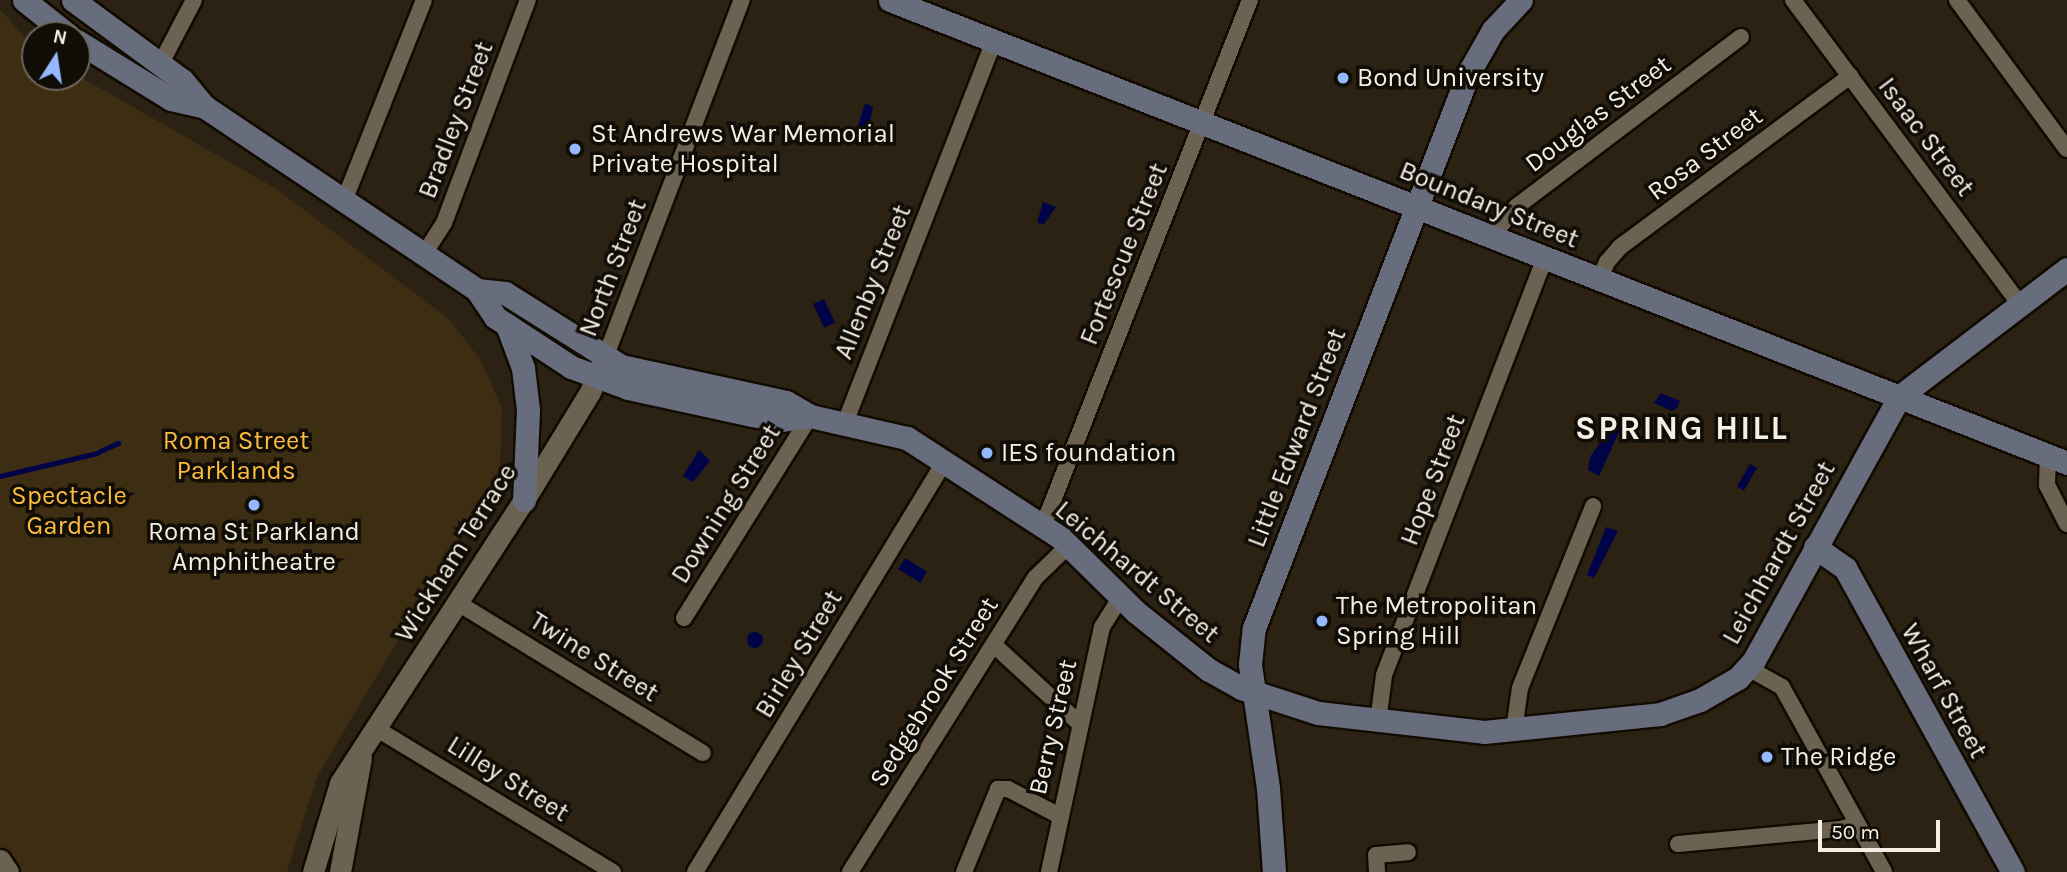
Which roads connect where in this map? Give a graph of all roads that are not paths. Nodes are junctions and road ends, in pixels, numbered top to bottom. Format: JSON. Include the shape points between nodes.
{"nodes":[{"id":1,"x":24,"y":0,"type":"edge"},
{"id":2,"x":73,"y":0,"type":"edge"},
{"id":3,"x":194,"y":0,"type":"edge"},
{"id":4,"x":424,"y":0,"type":"edge"},
{"id":5,"x":528,"y":0,"type":"edge"},
{"id":6,"x":742,"y":0,"type":"edge"},
{"id":7,"x":890,"y":0,"type":"edge"},
{"id":8,"x":1250,"y":0,"type":"edge"},
{"id":9,"x":1793,"y":0,"type":"edge"},
{"id":10,"x":1956,"y":0,"type":"edge"},
{"id":11,"x":1518,"y":1,"type":"edge"},
{"id":12,"x":50,"y":21,"type":"edge"},
{"id":13,"x":1741,"y":37,"type":"dead end"},
{"id":14,"x":994,"y":41,"type":"junction"},
{"id":15,"x":91,"y":50,"type":"edge"},
{"id":16,"x":160,"y":65,"type":"junction"},
{"id":17,"x":1850,"y":76,"type":"junction"},
{"id":18,"x":205,"y":107,"type":"junction"},
{"id":19,"x":1202,"y":122,"type":"junction"},
{"id":20,"x":2067,"y":149,"type":"edge"},
{"id":21,"x":344,"y":201,"type":"junction"},
{"id":22,"x":1416,"y":207,"type":"junction"},
{"id":23,"x":1491,"y":237,"type":"junction"},
{"id":24,"x":424,"y":254,"type":"junction"},
{"id":25,"x":1545,"y":258,"type":"junction"},
{"id":26,"x":2067,"y":269,"type":"edge"},
{"id":27,"x":1600,"y":279,"type":"junction"},
{"id":28,"x":477,"y":290,"type":"junction"},
{"id":29,"x":2020,"y":304,"type":"junction"},
{"id":30,"x":507,"y":325,"type":"junction"},
{"id":31,"x":601,"y":368,"type":"junction"},
{"id":32,"x":1899,"y":397,"type":"junction"},
{"id":33,"x":810,"y":416,"type":"junction"},
{"id":34,"x":845,"y":423,"type":"junction"},
{"id":35,"x":2057,"y":459,"type":"edge"},
{"id":36,"x":944,"y":462,"type":"junction"},
{"id":37,"x":524,"y":499,"type":"junction"},
{"id":38,"x":1593,"y":506,"type":"dead end"},
{"id":39,"x":2067,"y":524,"type":"edge"},
{"id":40,"x":1043,"y":526,"type":"junction"},
{"id":41,"x":1068,"y":546,"type":"junction"},
{"id":42,"x":1815,"y":547,"type":"junction"},
{"id":43,"x":1120,"y":598,"type":"junction"},
{"id":44,"x":458,"y":603,"type":"junction"},
{"id":45,"x":684,"y":618,"type":"dead end"},
{"id":46,"x":994,"y":645,"type":"junction"},
{"id":47,"x":1748,"y":668,"type":"junction"},
{"id":48,"x":1254,"y":693,"type":"junction"},
{"id":49,"x":1378,"y":722,"type":"junction"},
{"id":50,"x":1080,"y":724,"type":"junction"},
{"id":51,"x":377,"y":729,"type":"junction"},
{"id":52,"x":1514,"y":730,"type":"junction"},
{"id":53,"x":703,"y":753,"type":"dead end"},
{"id":54,"x":361,"y":756,"type":"junction"},
{"id":55,"x":1058,"y":815,"type":"junction"},
{"id":56,"x":1857,"y":824,"type":"junction"},
{"id":57,"x":349,"y":829,"type":"junction"},
{"id":58,"x":1678,"y":844,"type":"dead end"},
{"id":59,"x":1408,"y":852,"type":"dead end"},
{"id":60,"x":0,"y":860,"type":"edge"},
{"id":61,"x":8,"y":872,"type":"edge"},
{"id":62,"x":313,"y":872,"type":"edge"},
{"id":63,"x":340,"y":872,"type":"edge"},
{"id":64,"x":352,"y":872,"type":"edge"},
{"id":65,"x":613,"y":872,"type":"edge"},
{"id":66,"x":695,"y":872,"type":"edge"},
{"id":67,"x":850,"y":872,"type":"edge"},
{"id":68,"x":964,"y":872,"type":"edge"},
{"id":69,"x":1049,"y":872,"type":"edge"},
{"id":70,"x":1274,"y":872,"type":"edge"},
{"id":71,"x":1377,"y":872,"type":"edge"},
{"id":72,"x":1884,"y":872,"type":"edge"},
{"id":73,"x":2013,"y":872,"type":"edge"}],
"edges":[{"from":1,"to":12,"type":"main road"},
{"from":2,"to":16,"type":"main road"},
{"from":3,"to":16,"type":"street"},
{"from":4,"to":21,"type":"street"},
{"from":5,"to":24,"type":"street","name":"Bradley Street","via":[[444,223]]},
{"from":6,"to":31,"type":"street","name":"North Street"},
{"from":7,"to":14,"type":"main road","name":"Boundary Street"},
{"from":8,"to":19,"type":"street","name":"Fortescue Street"},
{"from":9,"to":17,"type":"street","name":"Isaac Street"},
{"from":10,"to":20,"type":"street"},
{"from":11,"to":22,"type":"main road","name":"Little Edward Street","via":[[1476,58]]},
{"from":13,"to":23,"type":"street","name":"Douglas Street","via":[[1516,207]]},
{"from":14,"to":19,"type":"main road","name":"Boundary Street"},
{"from":14,"to":34,"type":"street","name":"Allenby Street"},
{"from":15,"to":18,"type":"main road","via":[[171,99]]},
{"from":16,"to":18,"type":"main road"},
{"from":17,"to":27,"type":"street","name":"Rosa Street","via":[[1620,247]]},
{"from":17,"to":29,"type":"street","name":"Isaac Street"},
{"from":18,"to":21,"type":"main road"},
{"from":19,"to":22,"type":"main road","name":"Boundary Street"},
{"from":19,"to":40,"type":"street","name":"Fortescue Street"},
{"from":21,"to":24,"type":"main road"},
{"from":22,"to":23,"type":"main road","name":"Boundary Street"},
{"from":22,"to":48,"type":"main road","name":"Little Edward Street","via":[[1254,628],[1250,657]]},
{"from":23,"to":25,"type":"main road","name":"Boundary Street"},
{"from":24,"to":28,"type":"main road"},
{"from":25,"to":27,"type":"main road","name":"Boundary Street"},
{"from":25,"to":49,"type":"street","name":"Hope Street","via":[[1384,675]]},
{"from":26,"to":29,"type":"main road"},
{"from":27,"to":32,"type":"main road","name":"Boundary Street"},
{"from":28,"to":30,"type":"main road","via":[[495,317]]},
{"from":28,"to":31,"type":"main road","via":[[505,293]]},
{"from":29,"to":32,"type":"main road"},
{"from":30,"to":31,"type":"main road"},
{"from":30,"to":37,"type":"main road","via":[[523,368],[528,410]]},
{"from":31,"to":33,"type":"main road","name":"Leichhardt Street","via":[[781,420]]},
{"from":31,"to":37,"type":"street","name":"Wickham Terrace"},
{"from":32,"to":35,"type":"main road","name":"Boundary Street"},
{"from":32,"to":42,"type":"main road","name":"Leichhardt Street"},
{"from":33,"to":34,"type":"main road","name":"Leichhardt Street"},
{"from":33,"to":45,"type":"street","name":"Downing Street"},
{"from":34,"to":36,"type":"main road","name":"Leichhardt Street","via":[[907,438]]},
{"from":35,"to":39,"type":"street","via":[[2047,485]]},
{"from":36,"to":40,"type":"main road","name":"Leichhardt Street"},
{"from":36,"to":66,"type":"street","name":"Birley Street"},
{"from":37,"to":44,"type":"street","name":"Wickham Terrace"},
{"from":38,"to":52,"type":"street","via":[[1520,688]]},
{"from":40,"to":41,"type":"main road","name":"Leichhardt Street"},
{"from":41,"to":43,"type":"main road","name":"Leichhardt Street"},
{"from":41,"to":46,"type":"street","name":"Sedgebrook Street","via":[[1037,574]]},
{"from":42,"to":47,"type":"main road","name":"Leichhardt Street"},
{"from":42,"to":73,"type":"main road","name":"Wharf Street","via":[[1845,568]]},
{"from":43,"to":48,"type":"main road","name":"Leichhardt Street","via":[[1209,670]]},
{"from":43,"to":50,"type":"street","name":"Berry Street","via":[[1101,627]]},
{"from":44,"to":51,"type":"street","name":"Wickham Terrace"},
{"from":44,"to":53,"type":"street","name":"Twine Street"},
{"from":46,"to":50,"type":"street"},
{"from":46,"to":67,"type":"street","name":"Sedgebrook Street"},
{"from":47,"to":52,"type":"main road","name":"Leichhardt Street","via":[[1721,689],[1682,708]]},
{"from":47,"to":56,"type":"street","via":[[1782,687]]},
{"from":48,"to":49,"type":"main road","name":"Leichhardt Street","via":[[1298,709]]},
{"from":48,"to":70,"type":"main road","name":"Little Edward Street"},
{"from":49,"to":52,"type":"main road","name":"Leichhardt Street","via":[[1457,731]]},
{"from":50,"to":55,"type":"street","name":"Berry Street"},
{"from":51,"to":54,"type":"street","name":"Wickham Terrace"},
{"from":51,"to":65,"type":"street","name":"Lilley Street"},
{"from":54,"to":57,"type":"street","name":"Wickham Terrace"},
{"from":54,"to":62,"type":"street","name":"Wickham Terrace","via":[[340,783]]},
{"from":55,"to":68,"type":"street","via":[[1013,791],[998,789],[988,804]]},
{"from":55,"to":69,"type":"street","name":"Berry Street"},
{"from":56,"to":58,"type":"street"},
{"from":56,"to":72,"type":"street"},
{"from":57,"to":63,"type":"street","name":"Wickham Terrace"},
{"from":57,"to":64,"type":"street","via":[[355,846]]},
{"from":59,"to":71,"type":"street","via":[[1376,855]]},
{"from":60,"to":61,"type":"street"}]}
